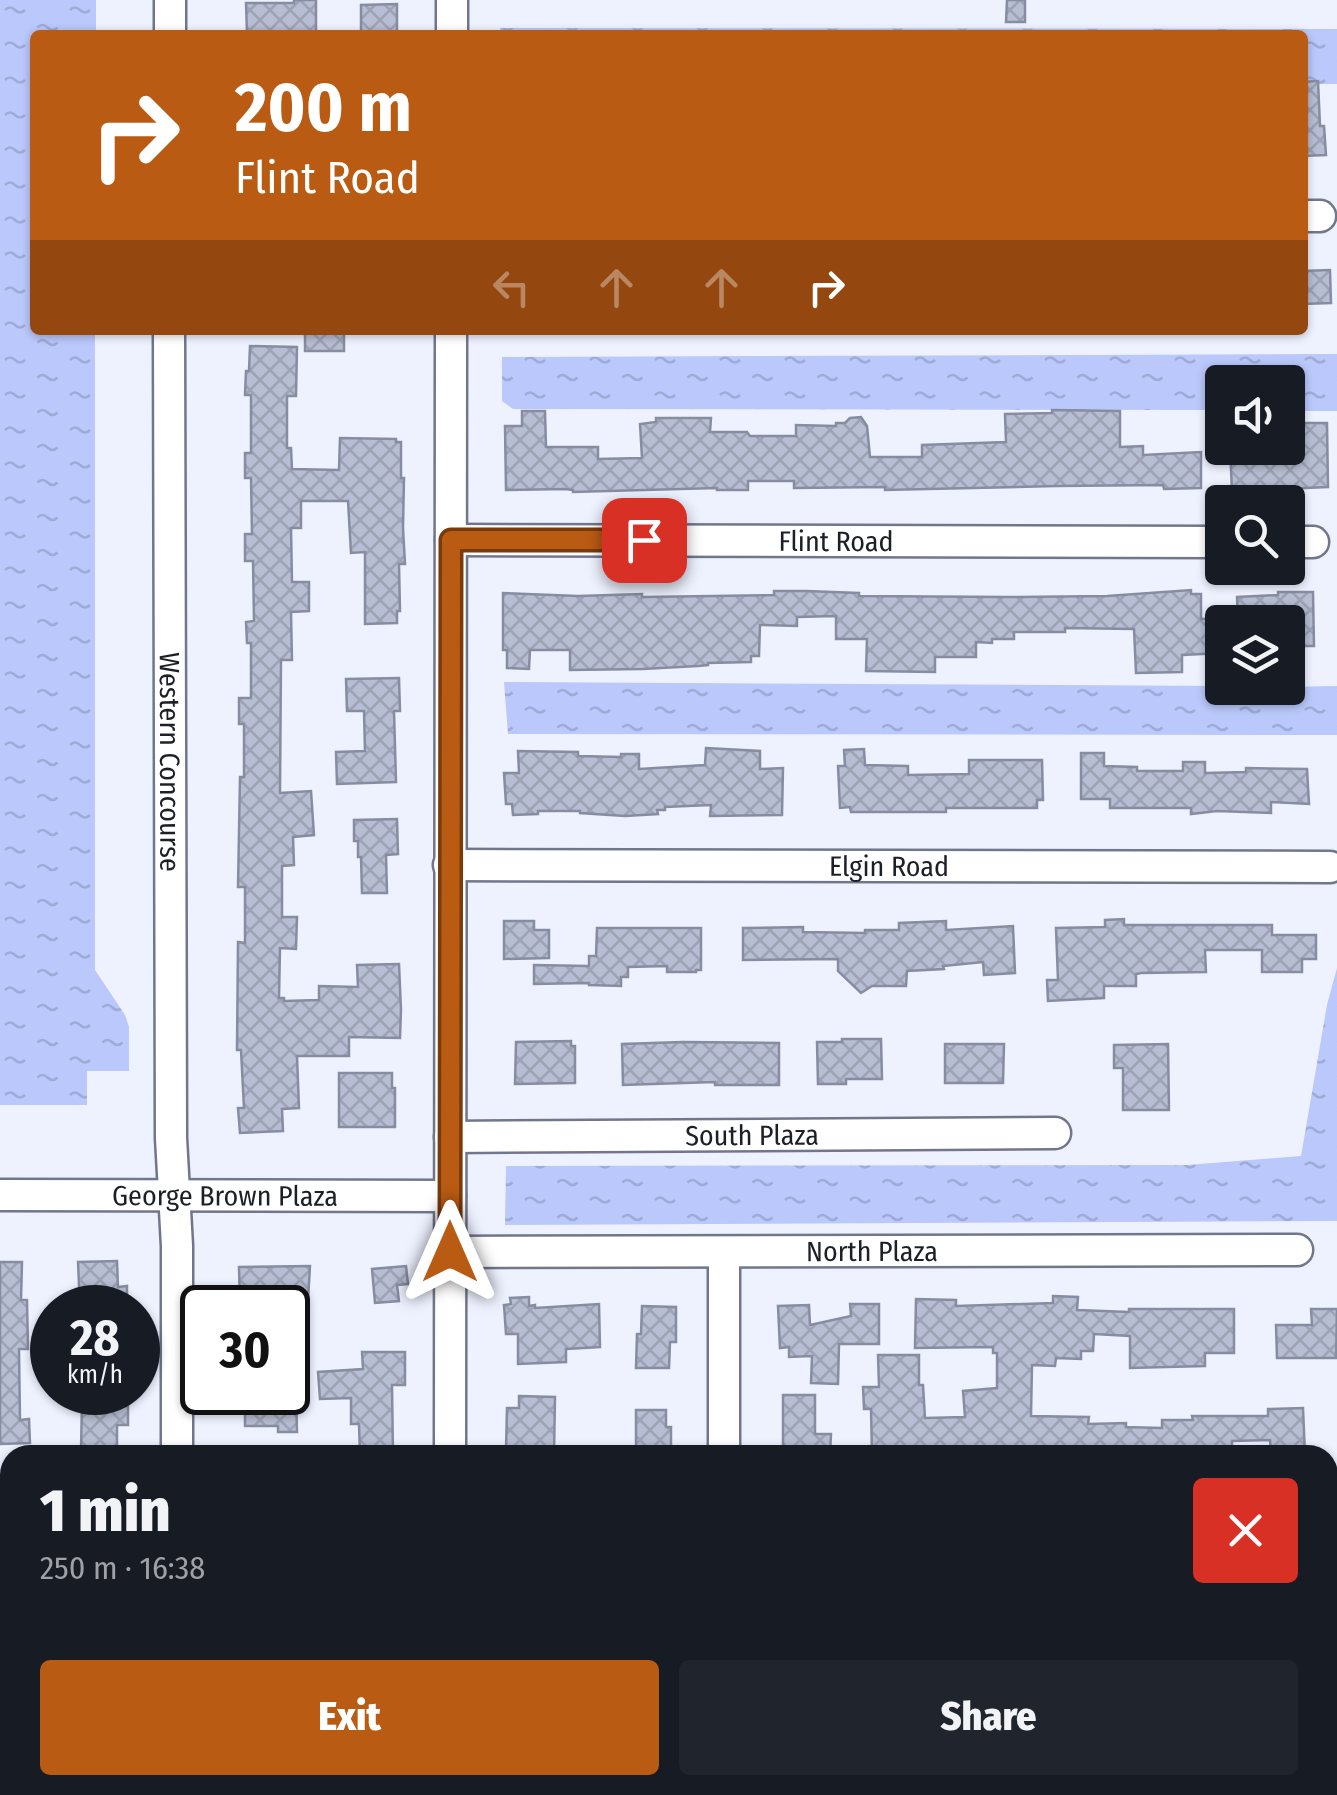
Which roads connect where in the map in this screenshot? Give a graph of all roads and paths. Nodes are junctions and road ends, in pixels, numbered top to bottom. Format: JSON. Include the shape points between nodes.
{"nodes":[{"id":1,"x":170,"y":0,"type":"edge"},
{"id":2,"x":452,"y":0,"type":"edge"},
{"id":3,"x":170,"y":30,"type":"edge"},
{"id":4,"x":452,"y":30,"type":"edge"},
{"id":5,"x":170,"y":335,"type":"edge"},
{"id":6,"x":451,"y":335,"type":"edge"},
{"id":7,"x":451,"y":540,"type":"junction"},
{"id":8,"x":1205,"y":542,"type":"edge"},
{"id":9,"x":449,"y":866,"type":"junction"},
{"id":10,"x":1330,"y":868,"type":"dead end"},
{"id":11,"x":1055,"y":1133,"type":"dead end"},
{"id":12,"x":450,"y":1137,"type":"junction"},
{"id":13,"x":0,"y":1195,"type":"edge"},
{"id":14,"x":174,"y":1196,"type":"junction"},
{"id":15,"x":450,"y":1196,"type":"junction"},
{"id":16,"x":1297,"y":1250,"type":"dead end"},
{"id":17,"x":450,"y":1252,"type":"junction"},
{"id":18,"x":724,"y":1252,"type":"junction"},
{"id":19,"x":177,"y":1445,"type":"edge"},
{"id":20,"x":450,"y":1445,"type":"edge"},
{"id":21,"x":724,"y":1445,"type":"edge"}],
"edges":[{"from":1,"to":3,"type":"street"},
{"from":2,"to":4,"type":"street"},
{"from":5,"to":14,"type":"street","name":"Western Concourse"},
{"from":6,"to":7,"type":"street"},
{"from":7,"to":8,"type":"street","name":"Flint Road"},
{"from":7,"to":9,"type":"street"},
{"from":9,"to":10,"type":"street","name":"Elgin Road"},
{"from":9,"to":12,"type":"street"},
{"from":11,"to":12,"type":"street","name":"South Plaza"},
{"from":12,"to":15,"type":"street"},
{"from":13,"to":14,"type":"street","name":"George Brown Plaza"},
{"from":14,"to":15,"type":"street","name":"George Brown Plaza"},
{"from":14,"to":19,"type":"street","name":"Western Concourse"},
{"from":15,"to":17,"type":"street"},
{"from":16,"to":18,"type":"street","name":"North Plaza"},
{"from":17,"to":18,"type":"street","name":"North Plaza"},
{"from":17,"to":20,"type":"street"},
{"from":18,"to":21,"type":"street"}]}
